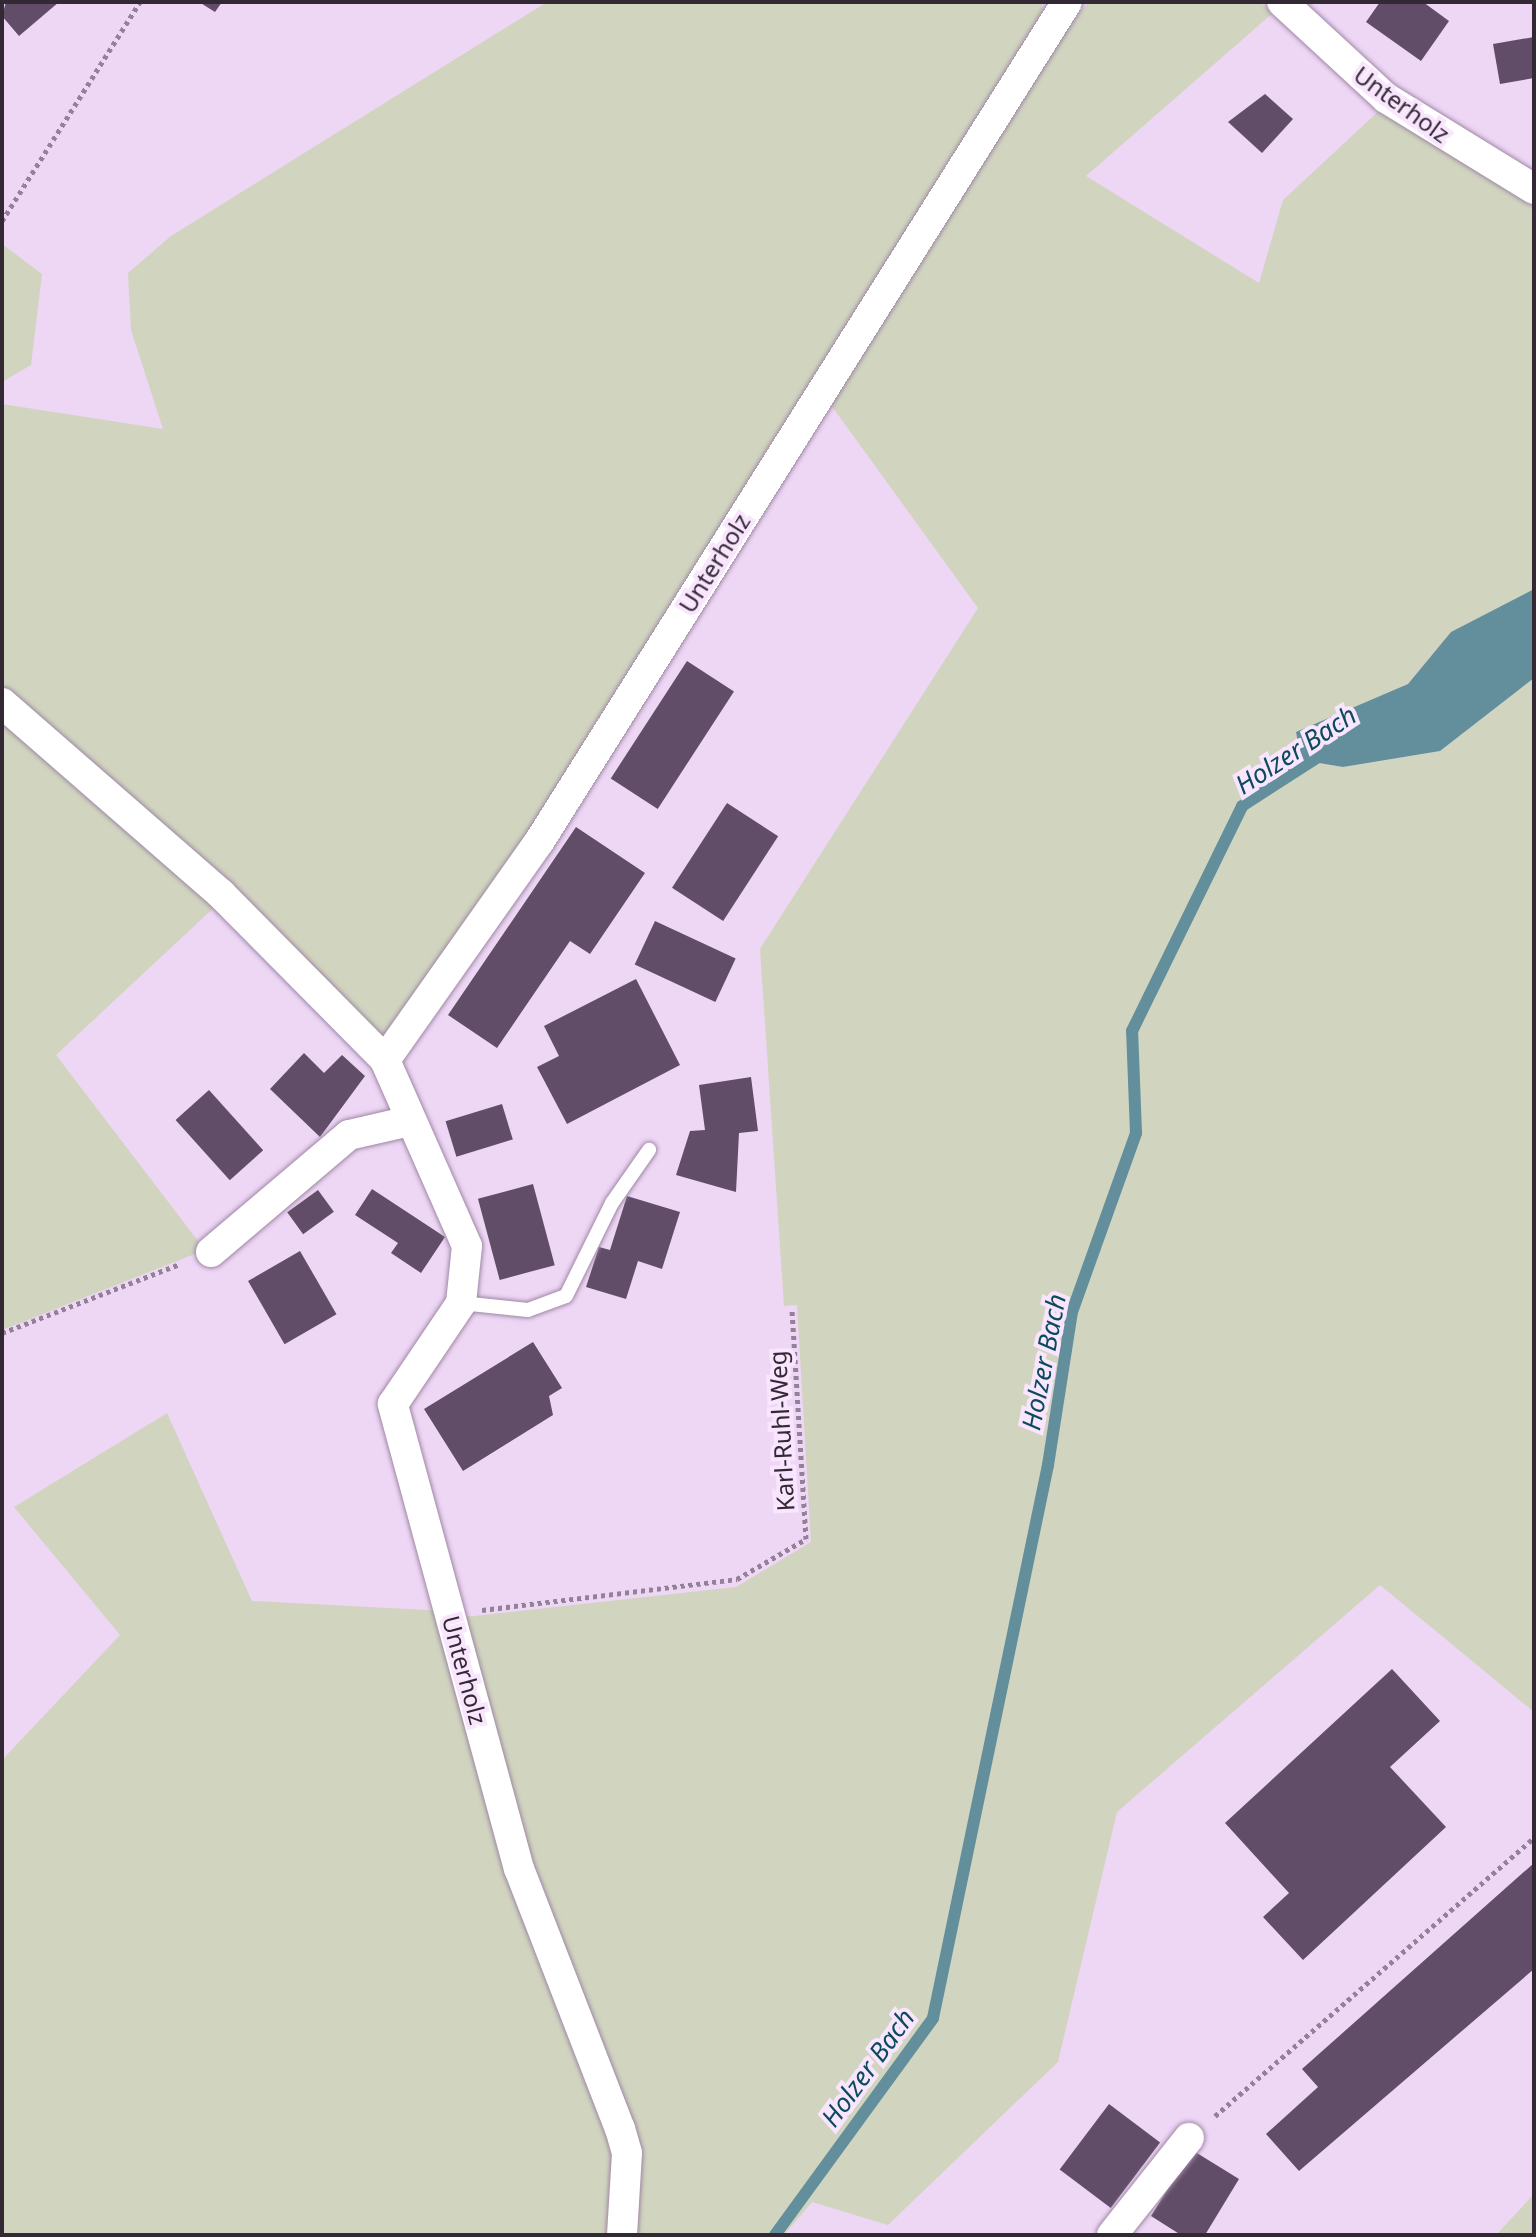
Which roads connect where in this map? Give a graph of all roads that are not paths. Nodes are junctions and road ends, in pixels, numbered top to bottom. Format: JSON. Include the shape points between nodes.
{"nodes":[{"id":1,"x":1067,"y":2,"type":"edge"},
{"id":2,"x":1282,"y":2,"type":"edge"},
{"id":3,"x":1534,"y":189,"type":"edge"},
{"id":4,"x":2,"y":703,"type":"edge"},
{"id":5,"x":385,"y":1060,"type":"junction"},
{"id":6,"x":410,"y":1121,"type":"junction"},
{"id":7,"x":649,"y":1150,"type":"dead end"},
{"id":8,"x":211,"y":1252,"type":"road end"},
{"id":9,"x":461,"y":1303,"type":"junction"},
{"id":10,"x":1189,"y":2138,"type":"road end"},
{"id":11,"x":622,"y":2235,"type":"edge"},
{"id":12,"x":1112,"y":2235,"type":"edge"}],
"edges":[{"from":1,"to":5,"type":"street","name":"Unterholz","via":[[539,842]]},
{"from":2,"to":3,"type":"street","name":"Unterholz","via":[[1386,98]]},
{"from":4,"to":5,"type":"street","via":[[221,894]]},
{"from":5,"to":6,"type":"street","name":"Unterholz"},
{"from":6,"to":8,"type":"street","via":[[349,1135]]},
{"from":6,"to":9,"type":"street","name":"Unterholz","via":[[444,1183],[467,1246]]},
{"from":7,"to":9,"type":"lane","via":[[612,1203],[566,1296],[528,1310]]},
{"from":9,"to":11,"type":"street","name":"Unterholz","via":[[393,1404],[519,1869],[627,2153]]},
{"from":10,"to":12,"type":"street"}]}
